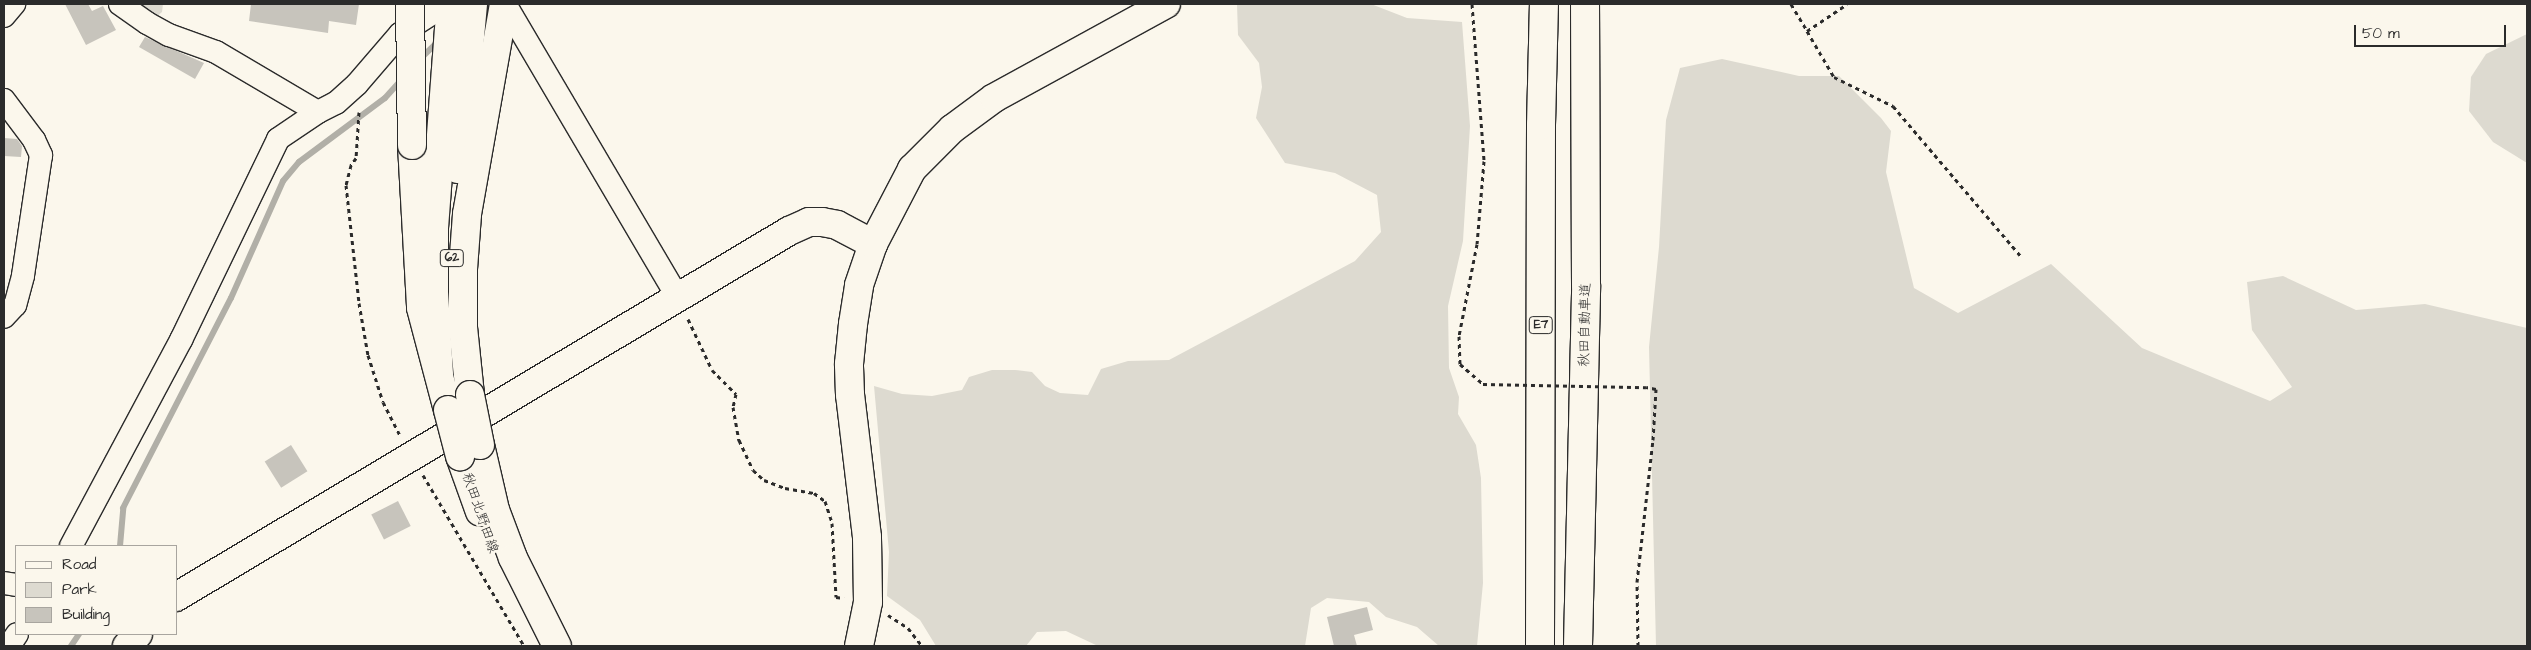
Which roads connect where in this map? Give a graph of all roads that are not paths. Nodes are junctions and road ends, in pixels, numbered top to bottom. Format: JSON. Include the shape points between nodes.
{"nodes":[{"id":1,"x":14,"y":4,"type":"edge"},
{"id":2,"x":120,"y":4,"type":"edge"},
{"id":3,"x":410,"y":4,"type":"edge"},
{"id":4,"x":449,"y":4,"type":"edge"},
{"id":5,"x":473,"y":4,"type":"edge"},
{"id":6,"x":504,"y":4,"type":"edge"},
{"id":7,"x":1166,"y":4,"type":"edge"},
{"id":8,"x":1527,"y":4,"type":"edge"},
{"id":9,"x":1544,"y":4,"type":"edge"},
{"id":10,"x":1585,"y":4,"type":"edge"},
{"id":11,"x":4,"y":16,"type":"edge"},
{"id":12,"x":4,"y":100,"type":"edge"},
{"id":13,"x":318,"y":112,"type":"junction"},
{"id":14,"x":452,"y":118,"type":"junction"},
{"id":15,"x":1541,"y":125,"type":"junction"},
{"id":16,"x":874,"y":244,"type":"junction"},
{"id":17,"x":677,"y":296,"type":"junction"},
{"id":18,"x":4,"y":317,"type":"edge"},
{"id":19,"x":439,"y":374,"type":"junction"},
{"id":20,"x":470,"y":395,"type":"junction"},
{"id":21,"x":470,"y":451,"type":"junction"},
{"id":22,"x":72,"y":545,"type":"edge"},
{"id":23,"x":178,"y":596,"type":"edge"},
{"id":24,"x":16,"y":635,"type":"edge"},
{"id":25,"x":137,"y":635,"type":"edge"},
{"id":26,"x":9,"y":646,"type":"edge"},
{"id":27,"x":127,"y":646,"type":"edge"},
{"id":28,"x":538,"y":646,"type":"edge"},
{"id":29,"x":557,"y":646,"type":"edge"},
{"id":30,"x":859,"y":646,"type":"edge"},
{"id":31,"x":1540,"y":646,"type":"edge"},
{"id":32,"x":1578,"y":646,"type":"edge"}],
"edges":[{"from":1,"to":11,"type":"street"},
{"from":2,"to":13,"type":"street","via":[[169,35],[216,52]]},
{"from":3,"to":19,"type":"main road","number":"62","bridge":true,"via":[[412,145],[421,308]]},
{"from":4,"to":13,"type":"street","via":[[400,34],[357,84],[336,103]]},
{"from":4,"to":14,"type":"main road"},
{"from":5,"to":14,"type":"main road","number":"62"},
{"from":6,"to":17,"type":"street"},
{"from":6,"to":20,"type":"main road","via":[[468,214],[463,269],[463,327]]},
{"from":7,"to":16,"type":"main road","via":[[994,98],[952,129],[912,169]]},
{"from":8,"to":15,"type":"main road"},
{"from":9,"to":15,"type":"main road","number":"E7"},
{"from":10,"to":32,"type":"main road","name":"秋田自動車道","via":[[1586,285]]},
{"from":12,"to":18,"type":"street","via":[[34,140],[41,155],[23,276],[15,305]]},
{"from":13,"to":22,"type":"street","via":[[278,139],[182,340]]},
{"from":14,"to":19,"type":"main road","via":[[434,228]]},
{"from":14,"to":20,"type":"main road","number":"62","via":[[451,296],[454,344]]},
{"from":15,"to":31,"type":"main road","number":"E7"},
{"from":16,"to":17,"type":"main road","via":[[837,225],[809,222]]},
{"from":16,"to":30,"type":"main road","via":[[859,285],[849,364],[867,537],[868,602]]},
{"from":17,"to":23,"type":"main road"},
{"from":19,"to":21,"type":"main road","name":"秋田北野田線","number":"62","bridge":true,"via":[[448,410]]},
{"from":20,"to":21,"type":"main road","name":"秋田北野田線","number":"62","bridge":true},
{"from":21,"to":28,"type":"main road","name":"秋田北野田線","number":"62","via":[[498,565]]},
{"from":21,"to":29,"type":"main road","name":"秋田北野田線","number":"62","via":[[513,558]]},
{"from":24,"to":26,"type":"street"},
{"from":25,"to":27,"type":"main road"}]}
